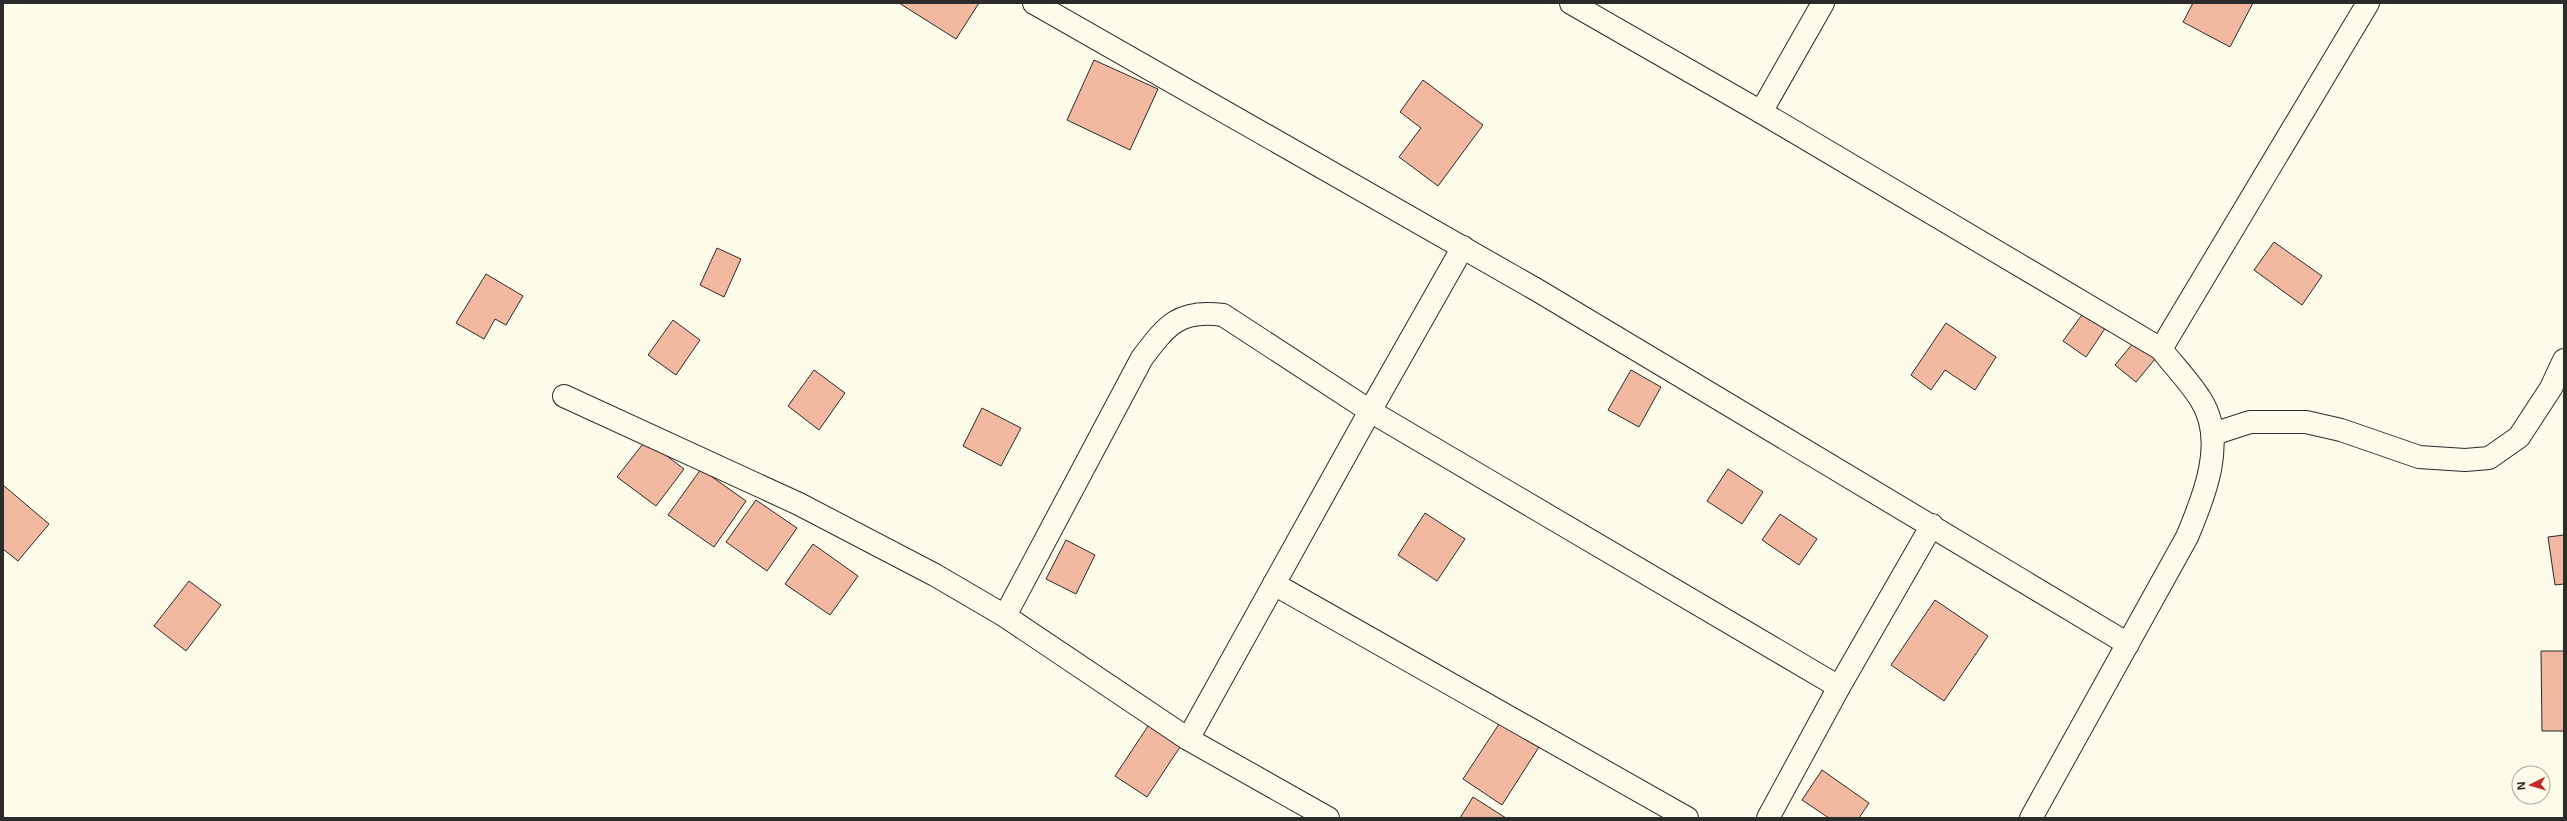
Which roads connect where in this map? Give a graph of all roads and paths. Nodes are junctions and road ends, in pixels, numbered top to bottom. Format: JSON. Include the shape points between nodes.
{"nodes":[{"id":1,"x":1034,"y":3,"type":"edge"},
{"id":2,"x":1571,"y":3,"type":"edge"},
{"id":3,"x":1823,"y":3,"type":"edge"},
{"id":4,"x":2368,"y":3,"type":"edge"},
{"id":5,"x":1761,"y":112,"type":"junction"},
{"id":6,"x":1463,"y":247,"type":"junction"},
{"id":7,"x":2162,"y":349,"type":"junction"},
{"id":8,"x":2564,"y":360,"type":"edge"},
{"id":9,"x":564,"y":396,"type":"dead end"},
{"id":10,"x":1370,"y":411,"type":"junction"},
{"id":11,"x":2213,"y":434,"type":"junction"},
{"id":12,"x":1932,"y":525,"type":"junction"},
{"id":13,"x":1274,"y":584,"type":"junction"},
{"id":14,"x":1005,"y":616,"type":"junction"},
{"id":15,"x":2128,"y":644,"type":"junction"},
{"id":16,"x":1839,"y":687,"type":"junction"},
{"id":17,"x":1188,"y":739,"type":"junction"},
{"id":18,"x":1328,"y":818,"type":"edge"},
{"id":19,"x":1687,"y":818,"type":"edge"},
{"id":20,"x":1768,"y":818,"type":"edge"},
{"id":21,"x":2030,"y":818,"type":"edge"}],
"edges":[{"from":1,"to":6,"type":"street"},
{"from":2,"to":5,"type":"street"},
{"from":3,"to":5,"type":"street"},
{"from":4,"to":7,"type":"street"},
{"from":5,"to":7,"type":"street"},
{"from":6,"to":10,"type":"street"},
{"from":6,"to":12,"type":"street"},
{"from":7,"to":11,"type":"street","via":[[2202,401]]},
{"from":8,"to":11,"type":"street","via":[[2550,388],[2519,437],[2489,458],[2465,460],[2419,457],[2341,430],[2306,422],[2250,422]]},
{"from":9,"to":14,"type":"street","via":[[799,504],[935,575]]},
{"from":10,"to":13,"type":"street"},
{"from":10,"to":14,"type":"street","via":[[1223,316],[1201,312],[1181,318],[1163,331],[1142,358]]},
{"from":10,"to":16,"type":"street"},
{"from":11,"to":15,"type":"street","via":[[2211,460],[2200,506],[2187,538]]},
{"from":12,"to":15,"type":"street"},
{"from":12,"to":16,"type":"street"},
{"from":13,"to":17,"type":"street"},
{"from":13,"to":19,"type":"street"},
{"from":14,"to":17,"type":"street"},
{"from":15,"to":21,"type":"street"},
{"from":16,"to":20,"type":"street"},
{"from":17,"to":18,"type":"street"}]}
